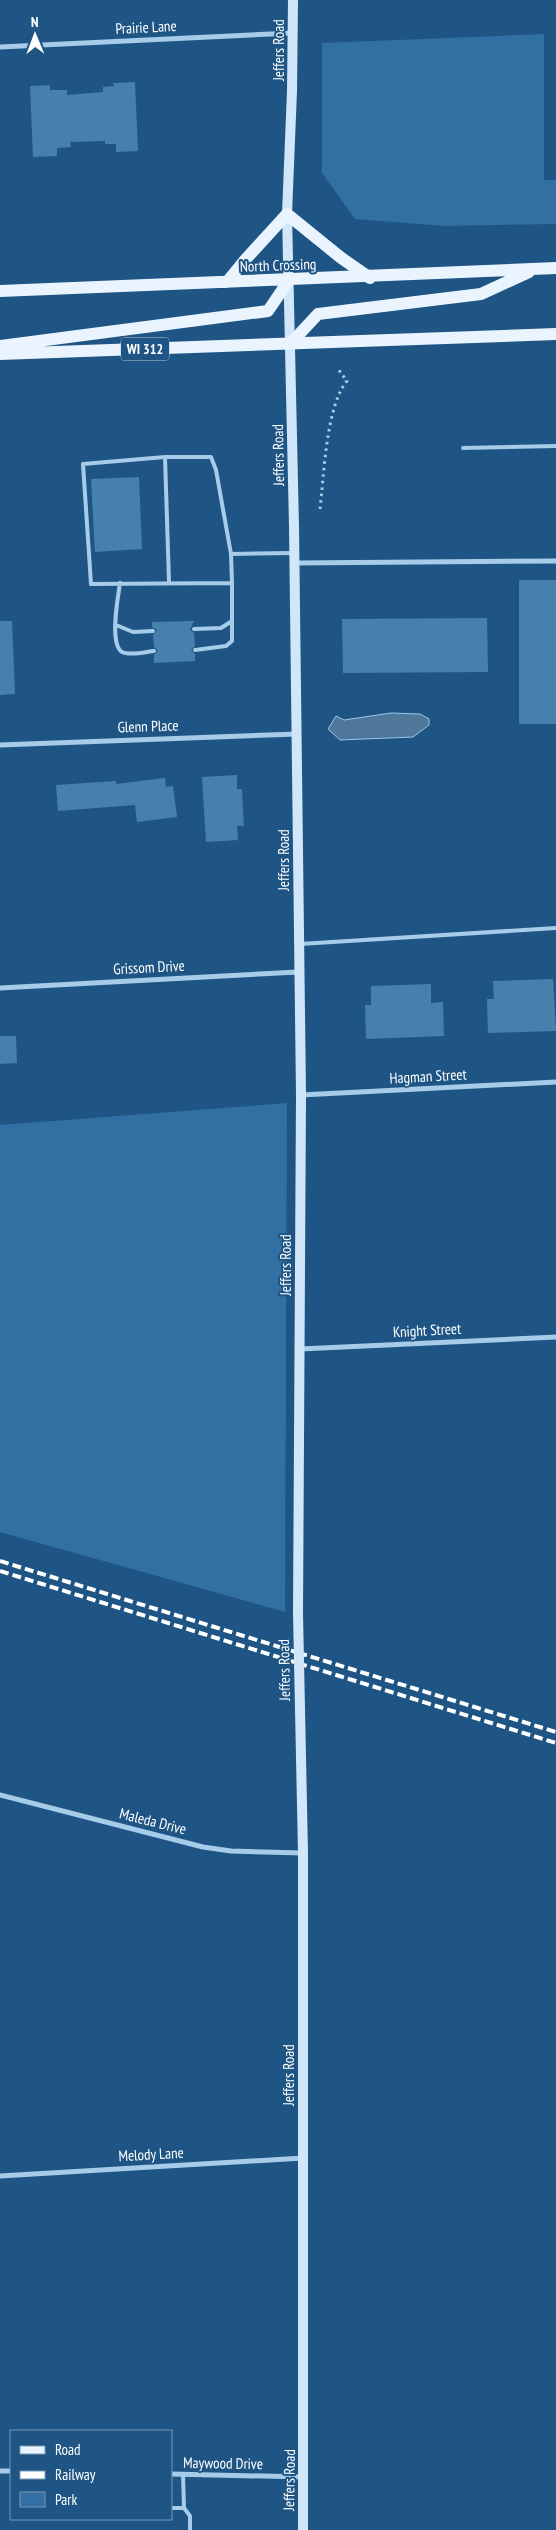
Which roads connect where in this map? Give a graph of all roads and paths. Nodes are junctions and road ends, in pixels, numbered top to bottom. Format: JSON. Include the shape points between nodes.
{"nodes":[{"id":1,"x":293,"y":0,"type":"edge"},
{"id":2,"x":293,"y":33,"type":"junction"},
{"id":3,"x":0,"y":47,"type":"edge"},
{"id":4,"x":287,"y":214,"type":"junction"},
{"id":5,"x":556,"y":268,"type":"edge"},
{"id":6,"x":536,"y":269,"type":"junction"},
{"id":7,"x":370,"y":278,"type":"junction"},
{"id":8,"x":289,"y":280,"type":"junction"},
{"id":9,"x":227,"y":282,"type":"junction"},
{"id":10,"x":0,"y":291,"type":"edge"},
{"id":11,"x":556,"y":334,"type":"edge"},
{"id":12,"x":290,"y":343,"type":"junction"},
{"id":13,"x":0,"y":346,"type":"edge"},
{"id":14,"x":0,"y":354,"type":"edge"},
{"id":15,"x":338,"y":370,"type":"dead end"},
{"id":16,"x":556,"y":446,"type":"edge"},
{"id":17,"x":462,"y":448,"type":"dead end"},
{"id":18,"x":165,"y":457,"type":"junction"},
{"id":19,"x":320,"y":509,"type":"dead end"},
{"id":20,"x":231,"y":554,"type":"junction"},
{"id":21,"x":294,"y":558,"type":"junction"},
{"id":22,"x":556,"y":561,"type":"edge"},
{"id":23,"x":169,"y":582,"type":"junction"},
{"id":24,"x":232,"y":582,"type":"junction"},
{"id":25,"x":120,"y":583,"type":"junction"},
{"id":26,"x":232,"y":621,"type":"junction"},
{"id":27,"x":116,"y":625,"type":"junction"},
{"id":28,"x":194,"y":629,"type":"dead end"},
{"id":29,"x":153,"y":631,"type":"dead end"},
{"id":30,"x":195,"y":650,"type":"dead end"},
{"id":31,"x":154,"y":652,"type":"dead end"},
{"id":32,"x":297,"y":734,"type":"junction"},
{"id":33,"x":0,"y":745,"type":"edge"},
{"id":34,"x":556,"y":928,"type":"edge"},
{"id":35,"x":298,"y":944,"type":"junction"},
{"id":36,"x":298,"y":972,"type":"junction"},
{"id":37,"x":0,"y":988,"type":"edge"},
{"id":38,"x":556,"y":1082,"type":"edge"},
{"id":39,"x":300,"y":1096,"type":"junction"},
{"id":40,"x":556,"y":1337,"type":"edge"},
{"id":41,"x":300,"y":1349,"type":"junction"},
{"id":42,"x":0,"y":1796,"type":"edge"},
{"id":43,"x":303,"y":1853,"type":"junction"},
{"id":44,"x":303,"y":2158,"type":"junction"},
{"id":45,"x":0,"y":2176,"type":"edge"},
{"id":46,"x":172,"y":2474,"type":"edge"},
{"id":47,"x":183,"y":2474,"type":"junction"},
{"id":48,"x":305,"y":2477,"type":"junction"},
{"id":49,"x":172,"y":2508,"type":"edge"},
{"id":50,"x":184,"y":2508,"type":"junction"},
{"id":51,"x":190,"y":2530,"type":"edge"},
{"id":52,"x":304,"y":2530,"type":"edge"}],
"edges":[{"from":1,"to":2,"type":"main road","name":"Jeffers Road"},
{"from":2,"to":3,"type":"street","name":"Prairie Lane"},
{"from":2,"to":4,"type":"main road","name":"Jeffers Road"},
{"from":4,"to":7,"type":"main road"},
{"from":4,"to":8,"type":"main road","name":"Jeffers Road"},
{"from":4,"to":9,"type":"main road"},
{"from":5,"to":6,"type":"main road","name":"North Crossing"},
{"from":6,"to":7,"type":"main road","name":"North Crossing"},
{"from":6,"to":12,"type":"main road","via":[[481,294],[318,314]]},
{"from":7,"to":8,"type":"main road","name":"North Crossing"},
{"from":8,"to":9,"type":"main road","name":"North Crossing"},
{"from":8,"to":12,"type":"main road","name":"Jeffers Road"},
{"from":8,"to":13,"type":"main road","via":[[268,311]]},
{"from":9,"to":10,"type":"main road","name":"North Crossing"},
{"from":11,"to":12,"type":"main road","number":"WI 312"},
{"from":12,"to":14,"type":"main road","number":"WI 312"},
{"from":12,"to":21,"type":"main road","name":"Jeffers Road"},
{"from":15,"to":19,"type":"path","via":[[347,381],[340,388],[333,411]]},
{"from":16,"to":17,"type":"lane"},
{"from":18,"to":20,"type":"lane","via":[[211,457],[221,493]]},
{"from":18,"to":23,"type":"lane"},
{"from":18,"to":25,"type":"lane","via":[[83,464],[91,584]]},
{"from":20,"to":21,"type":"lane"},
{"from":20,"to":24,"type":"lane"},
{"from":21,"to":22,"type":"street"},
{"from":21,"to":32,"type":"main road","name":"Jeffers Road"},
{"from":23,"to":24,"type":"lane"},
{"from":23,"to":25,"type":"lane"},
{"from":24,"to":26,"type":"lane"},
{"from":25,"to":27,"type":"lane"},
{"from":26,"to":28,"type":"lane","via":[[221,628]]},
{"from":26,"to":30,"type":"lane","via":[[232,641],[226,646]]},
{"from":27,"to":29,"type":"lane","via":[[133,632]]},
{"from":27,"to":31,"type":"lane","via":[[117,646],[122,652]]},
{"from":32,"to":33,"type":"street","name":"Glenn Place"},
{"from":32,"to":35,"type":"main road","name":"Jeffers Road"},
{"from":34,"to":35,"type":"lane"},
{"from":35,"to":36,"type":"main road","name":"Jeffers Road"},
{"from":36,"to":37,"type":"street","name":"Grissom Drive"},
{"from":36,"to":39,"type":"main road","name":"Jeffers Road"},
{"from":38,"to":39,"type":"street","name":"Hagman Street"},
{"from":39,"to":41,"type":"main road","name":"Jeffers Road"},
{"from":40,"to":41,"type":"street","name":"Knight Street"},
{"from":41,"to":43,"type":"main road","name":"Jeffers Road","bridge":true,"via":[[298,1613]]},
{"from":42,"to":43,"type":"street","name":"Maleda Drive","via":[[203,1847]]},
{"from":43,"to":44,"type":"main road","name":"Jeffers Road"},
{"from":44,"to":45,"type":"street","name":"Melody Lane"},
{"from":44,"to":48,"type":"main road","name":"Jeffers Road"},
{"from":46,"to":47,"type":"street","name":"Maywood Drive"},
{"from":47,"to":48,"type":"street","name":"Maywood Drive"},
{"from":47,"to":50,"type":"lane"},
{"from":48,"to":52,"type":"main road","name":"Jeffers Road"},
{"from":49,"to":50,"type":"lane"},
{"from":50,"to":51,"type":"lane","via":[[190,2516]]}]}
